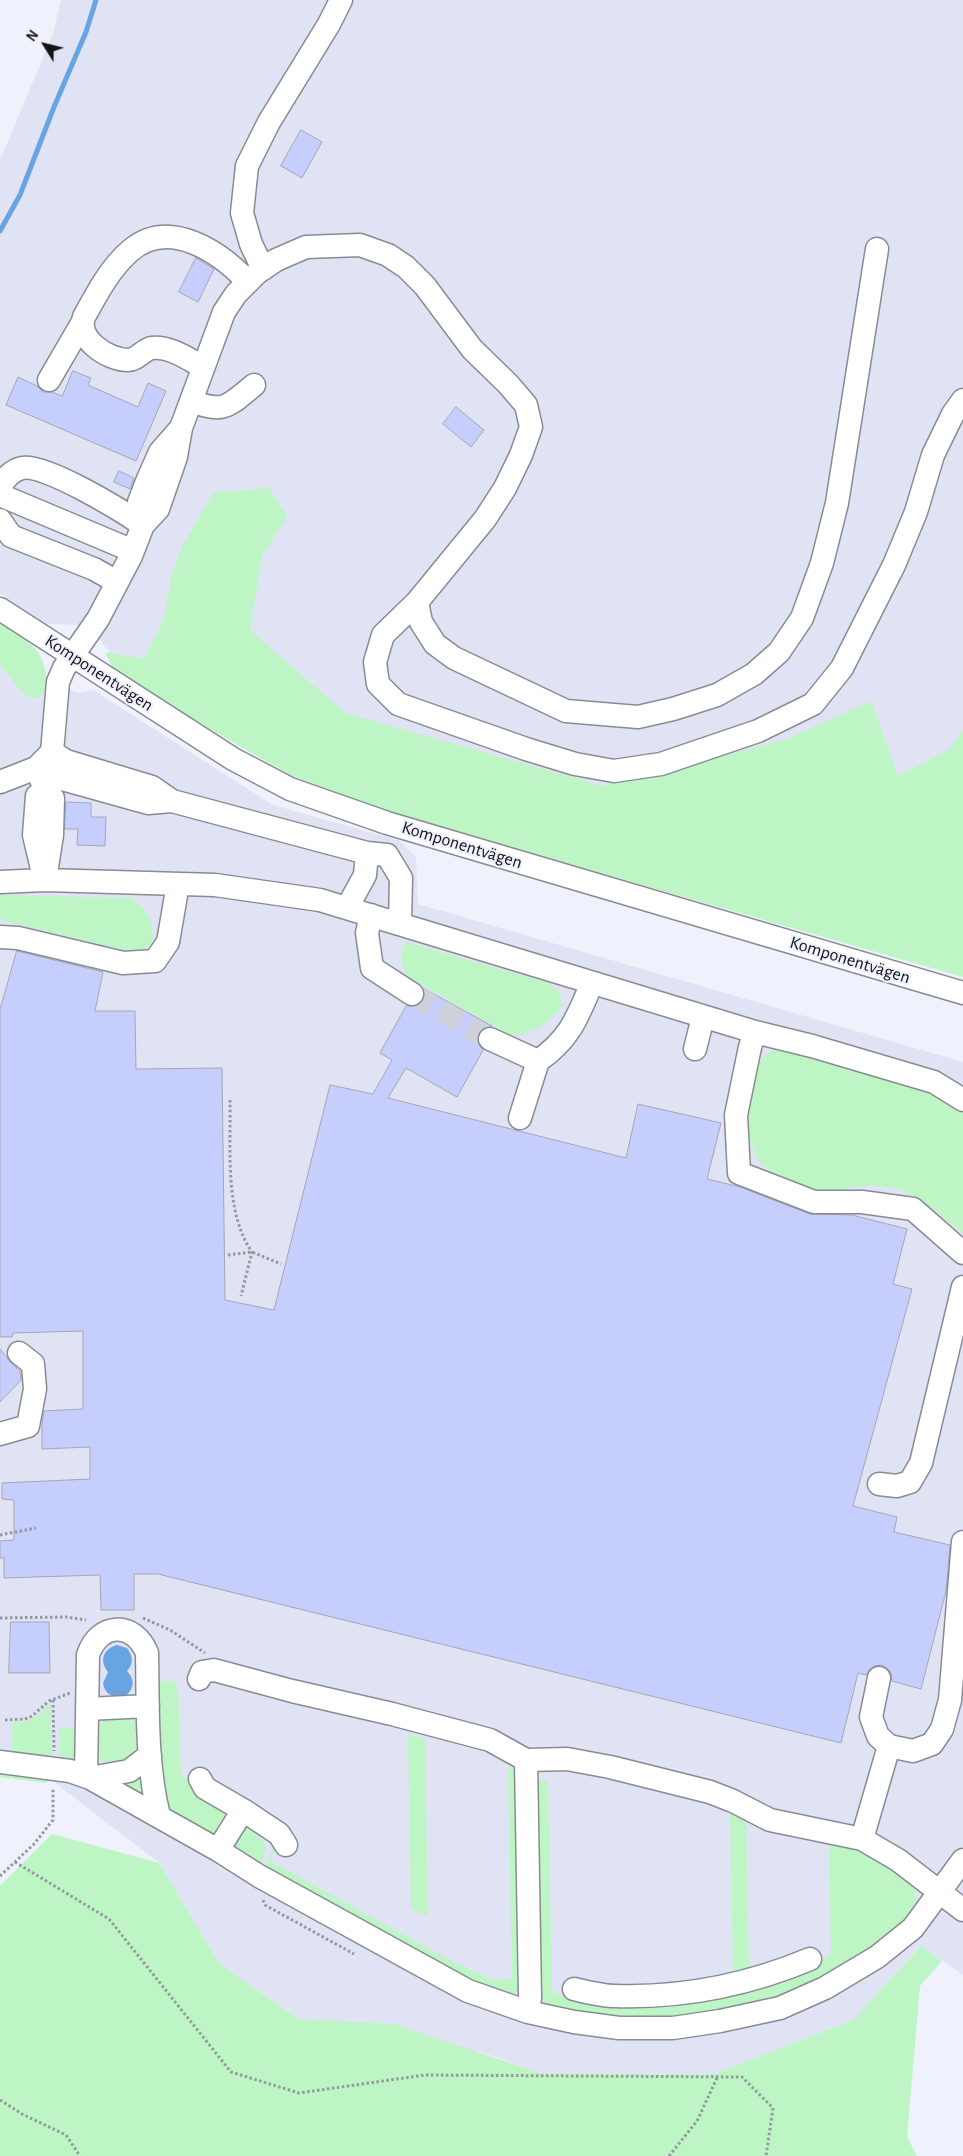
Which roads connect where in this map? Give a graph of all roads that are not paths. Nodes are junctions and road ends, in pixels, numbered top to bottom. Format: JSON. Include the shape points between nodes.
{"nodes":[{"id":1,"x":341,"y":0,"type":"edge"},
{"id":2,"x":878,"y":249,"type":"dead end"},
{"id":3,"x":255,"y":276,"type":"junction"},
{"id":4,"x":81,"y":325,"type":"junction"},
{"id":5,"x":203,"y":367,"type":"junction"},
{"id":6,"x":49,"y":380,"type":"dead end"},
{"id":7,"x":254,"y":385,"type":"dead end"},
{"id":8,"x":963,"y":400,"type":"edge"},
{"id":9,"x":191,"y":401,"type":"junction"},
{"id":10,"x":0,"y":488,"type":"edge"},
{"id":11,"x":0,"y":494,"type":"edge"},
{"id":12,"x":0,"y":520,"type":"edge"},
{"id":13,"x":143,"y":525,"type":"junction"},
{"id":14,"x":133,"y":551,"type":"junction"},
{"id":15,"x":117,"y":582,"type":"junction"},
{"id":16,"x":417,"y":602,"type":"junction"},
{"id":17,"x":0,"y":609,"type":"edge"},
{"id":18,"x":72,"y":656,"type":"junction"},
{"id":19,"x":52,"y":752,"type":"junction"},
{"id":20,"x":36,"y":768,"type":"junction"},
{"id":21,"x":0,"y":782,"type":"edge"},
{"id":22,"x":172,"y":801,"type":"junction"},
{"id":23,"x":367,"y":853,"type":"junction"},
{"id":24,"x":45,"y":880,"type":"junction"},
{"id":25,"x":0,"y":882,"type":"edge"},
{"id":26,"x":178,"y":884,"type":"junction"},
{"id":27,"x":347,"y":908,"type":"junction"},
{"id":28,"x":371,"y":915,"type":"junction"},
{"id":29,"x":400,"y":923,"type":"junction"},
{"id":30,"x":0,"y":937,"type":"edge"},
{"id":31,"x":592,"y":984,"type":"junction"},
{"id":32,"x":963,"y":993,"type":"edge"},
{"id":33,"x":412,"y":994,"type":"tunnel mouth"},
{"id":34,"x":703,"y":1017,"type":"junction"},
{"id":35,"x":755,"y":1032,"type":"junction"},
{"id":36,"x":490,"y":1038,"type":"tunnel mouth"},
{"id":37,"x":695,"y":1049,"type":"dead end"},
{"id":38,"x":538,"y":1061,"type":"junction"},
{"id":39,"x":963,"y":1100,"type":"edge"},
{"id":40,"x":520,"y":1118,"type":"dead end"},
{"id":41,"x":963,"y":1253,"type":"edge"},
{"id":42,"x":963,"y":1287,"type":"edge"},
{"id":43,"x":19,"y":1353,"type":"dead end"},
{"id":44,"x":0,"y":1434,"type":"edge"},
{"id":45,"x":879,"y":1484,"type":"dead end"},
{"id":46,"x":963,"y":1542,"type":"edge"},
{"id":47,"x":879,"y":1678,"type":"dead end"},
{"id":48,"x":199,"y":1679,"type":"dead end"},
{"id":49,"x":148,"y":1706,"type":"junction"},
{"id":50,"x":87,"y":1709,"type":"junction"},
{"id":51,"x":889,"y":1746,"type":"junction"},
{"id":52,"x":150,"y":1755,"type":"junction"},
{"id":53,"x":526,"y":1760,"type":"junction"},
{"id":54,"x":0,"y":1762,"type":"edge"},
{"id":55,"x":88,"y":1777,"type":"junction"},
{"id":56,"x":200,"y":1779,"type":"dead end"},
{"id":57,"x":243,"y":1810,"type":"junction"},
{"id":58,"x":159,"y":1816,"type":"junction"},
{"id":59,"x":862,"y":1839,"type":"junction"},
{"id":60,"x":286,"y":1844,"type":"dead end"},
{"id":61,"x":218,"y":1850,"type":"junction"},
{"id":62,"x":963,"y":1860,"type":"edge"},
{"id":63,"x":939,"y":1893,"type":"junction"},
{"id":64,"x":963,"y":1910,"type":"edge"},
{"id":65,"x":810,"y":1959,"type":"dead end"},
{"id":66,"x":574,"y":1989,"type":"dead end"},
{"id":67,"x":528,"y":2012,"type":"junction"}],
"edges":[{"from":1,"to":3,"type":"street","via":[[269,122],[247,166],[242,213],[251,244]]},
{"from":2,"to":16,"type":"street","via":[[837,503],[822,563],[802,618],[779,652],[754,674],[716,695],[638,717],[566,711],[441,649],[422,622]]},
{"from":3,"to":4,"type":"street","via":[[234,268],[195,243],[167,236],[131,250],[94,299]]},
{"from":3,"to":5,"type":"street","via":[[224,312]]},
{"from":3,"to":16,"type":"street","via":[[276,260],[306,246],[360,245],[388,255],[425,286],[472,349],[526,405],[530,427],[522,455],[505,488],[485,519]]},
{"from":4,"to":5,"type":"street","via":[[84,335],[111,357],[130,360],[152,348],[172,351]]},
{"from":4,"to":6,"type":"street"},
{"from":5,"to":9,"type":"street"},
{"from":7,"to":9,"type":"street","via":[[220,408]]},
{"from":8,"to":16,"type":"street","via":[[934,455],[916,512],[894,565],[842,668],[813,704],[758,731],[661,764],[614,771],[575,764],[526,749],[398,704],[378,684],[376,662],[383,634]]},
{"from":9,"to":13,"type":"street","via":[[181,428],[160,452],[139,502]]},
{"from":10,"to":13,"type":"street","via":[[10,474],[23,468],[40,470],[101,498]]},
{"from":11,"to":14,"type":"street"},
{"from":12,"to":15,"type":"street","via":[[11,536],[94,569]]},
{"from":13,"to":14,"type":"street"},
{"from":14,"to":15,"type":"street"},
{"from":15,"to":18,"type":"street","via":[[89,633]]},
{"from":17,"to":18,"type":"street","name":"Komponentvägen"},
{"from":18,"to":19,"type":"street","via":[[58,682]]},
{"from":18,"to":32,"type":"street","name":"Komponentvägen","via":[[233,759],[290,789],[387,823]]},
{"from":19,"to":20,"type":"street"},
{"from":19,"to":22,"type":"street","via":[[66,761],[152,787]]},
{"from":20,"to":21,"type":"street"},
{"from":20,"to":22,"type":"street","via":[[62,779],[148,803]]},
{"from":20,"to":24,"type":"street","via":[[45,789],[37,796],[34,835]]},
{"from":22,"to":23,"type":"street"},
{"from":23,"to":27,"type":"street","via":[[365,875]]},
{"from":23,"to":29,"type":"street","via":[[386,855],[401,878]]},
{"from":24,"to":25,"type":"street"},
{"from":24,"to":26,"type":"street"},
{"from":26,"to":27,"type":"street","via":[[247,889],[320,900]]},
{"from":26,"to":30,"type":"street","via":[[168,942],[155,961],[123,963],[18,938]]},
{"from":27,"to":28,"type":"street"},
{"from":28,"to":29,"type":"street"},
{"from":28,"to":33,"type":"street","via":[[367,933],[372,968]]},
{"from":29,"to":31,"type":"street"},
{"from":31,"to":34,"type":"street"},
{"from":31,"to":38,"type":"street","via":[[575,1022],[556,1049]]},
{"from":34,"to":35,"type":"street"},
{"from":34,"to":37,"type":"street"},
{"from":35,"to":39,"type":"street","via":[[934,1082]]},
{"from":35,"to":41,"type":"street","via":[[736,1115],[739,1173],[814,1202],[862,1202],[913,1209]]},
{"from":36,"to":38,"type":"street"},
{"from":38,"to":40,"type":"street"},
{"from":42,"to":45,"type":"street","via":[[921,1463],[910,1482],[897,1486]]},
{"from":43,"to":44,"type":"street","via":[[34,1364],[35,1389],[28,1426]]},
{"from":46,"to":51,"type":"street","via":[[950,1700],[942,1730],[932,1744],[913,1751]]},
{"from":47,"to":51,"type":"street","via":[[871,1717],[878,1736]]},
{"from":48,"to":53,"type":"street","via":[[202,1672],[214,1670],[392,1714],[490,1740]]},
{"from":49,"to":50,"type":"street"},
{"from":49,"to":50,"type":"street","via":[[147,1653],[143,1643],[134,1634],[109,1630],[92,1644],[88,1655]]},
{"from":49,"to":52,"type":"street"},
{"from":50,"to":55,"type":"street"},
{"from":51,"to":59,"type":"street"},
{"from":52,"to":55,"type":"street","via":[[129,1771]]},
{"from":52,"to":58,"type":"street"},
{"from":53,"to":59,"type":"street","via":[[566,1759],[610,1767],[710,1792],[770,1820]]},
{"from":53,"to":67,"type":"street"},
{"from":54,"to":55,"type":"street","via":[[70,1771]]},
{"from":55,"to":58,"type":"street"},
{"from":56,"to":57,"type":"street","via":[[205,1788]]},
{"from":57,"to":60,"type":"street","via":[[279,1834]]},
{"from":57,"to":61,"type":"street"},
{"from":58,"to":61,"type":"street"},
{"from":59,"to":63,"type":"street","via":[[898,1860]]},
{"from":61,"to":67,"type":"street","via":[[259,1876],[468,1991]]},
{"from":62,"to":63,"type":"street"},
{"from":63,"to":64,"type":"street"},
{"from":63,"to":67,"type":"street","via":[[913,1928],[877,1958],[780,2008],[673,2028],[619,2028]]},
{"from":65,"to":66,"type":"street","via":[[773,1975],[715,1989],[614,1996]]}]}
